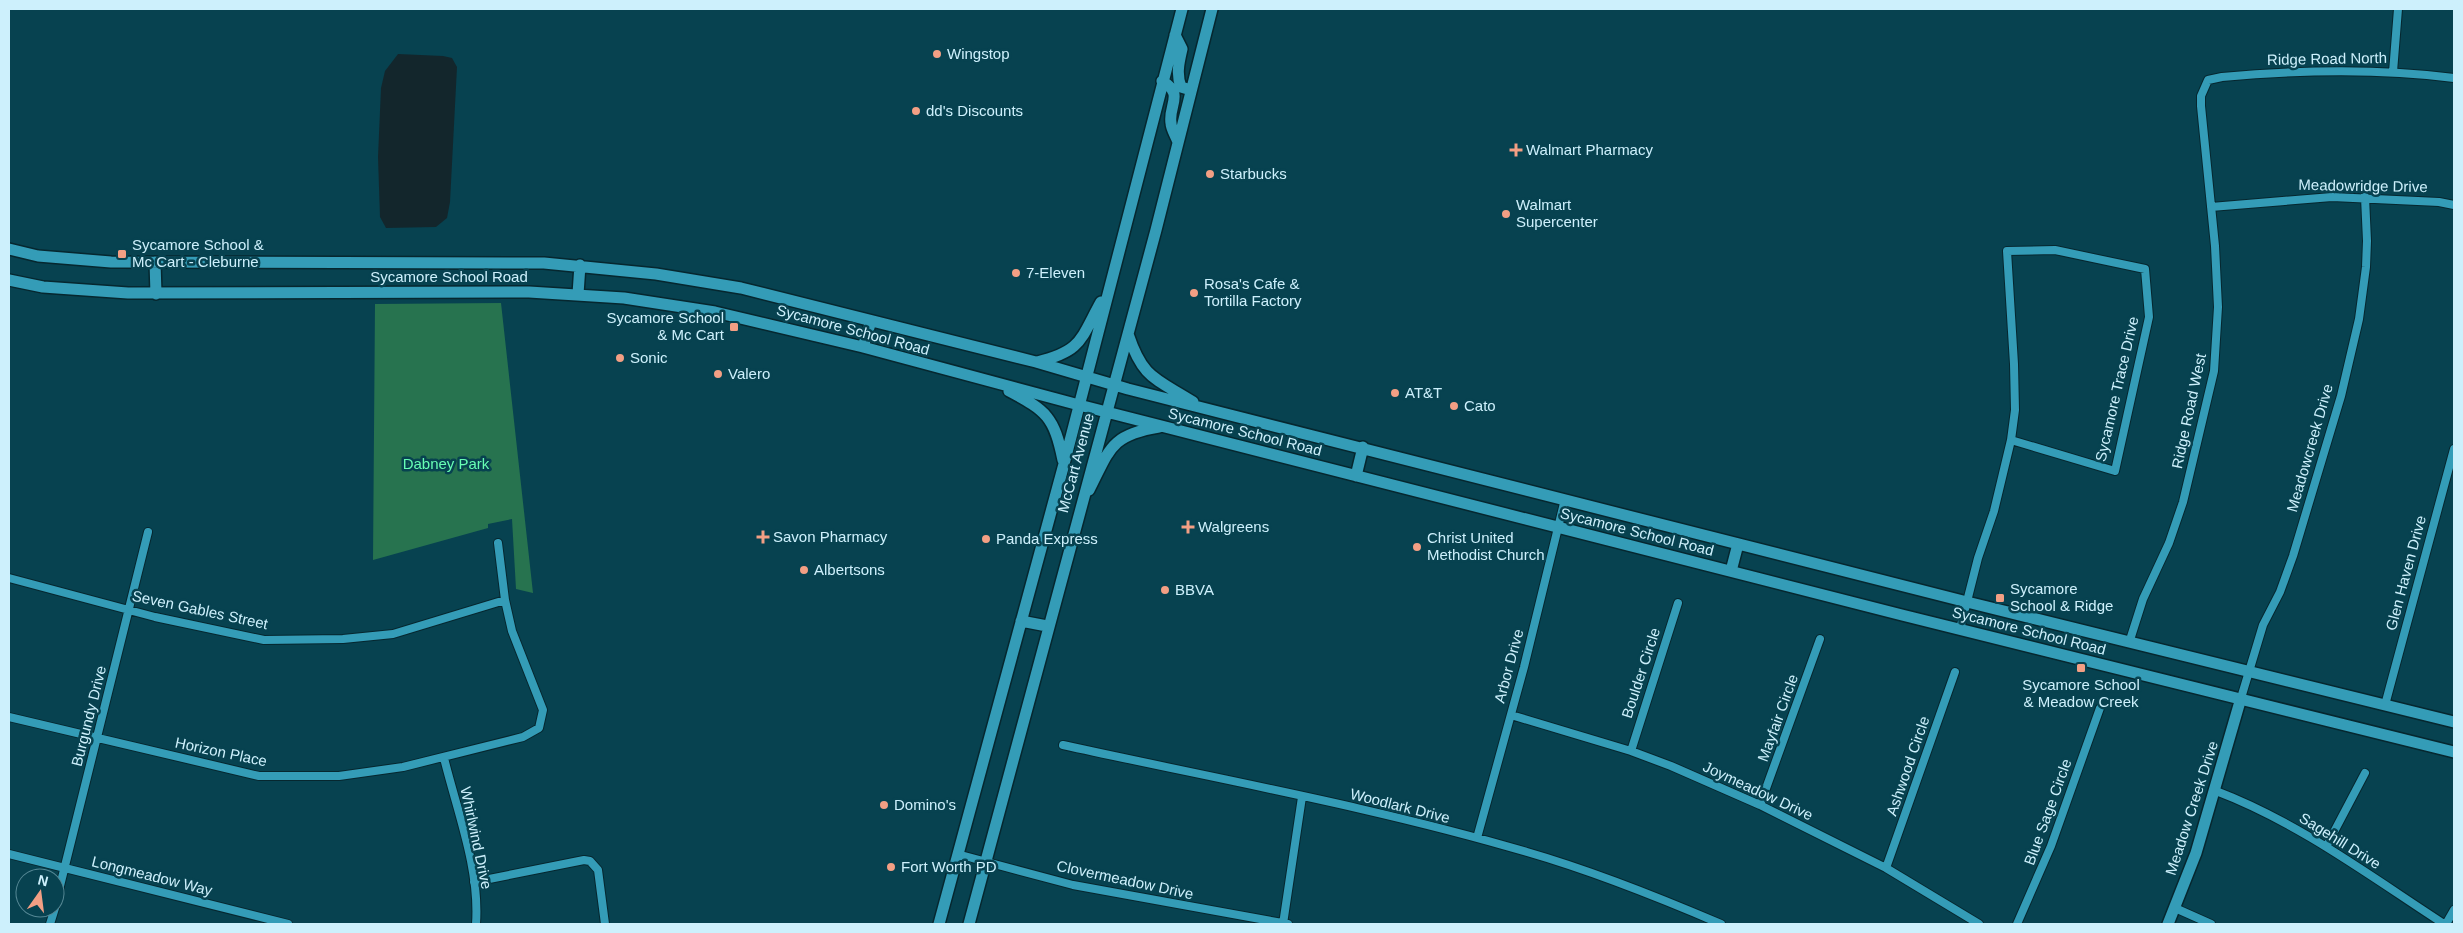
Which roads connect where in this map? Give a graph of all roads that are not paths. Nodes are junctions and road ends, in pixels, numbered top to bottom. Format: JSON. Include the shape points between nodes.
{"nodes":[{"id":1,"x":1182,"y":9,"type":"edge"},
{"id":2,"x":1212,"y":9,"type":"edge"},
{"id":3,"x":2398,"y":9,"type":"edge"},
{"id":4,"x":1175,"y":35,"type":"junction"},
{"id":5,"x":2393,"y":72,"type":"junction"},
{"id":6,"x":2454,"y":78,"type":"edge"},
{"id":7,"x":1162,"y":81,"type":"junction"},
{"id":8,"x":2204,"y":86,"type":"joint"},
{"id":9,"x":1191,"y":90,"type":"junction"},
{"id":10,"x":1178,"y":142,"type":"junction"},
{"id":11,"x":2365,"y":197,"type":"junction"},
{"id":12,"x":2454,"y":205,"type":"edge"},
{"id":13,"x":2212,"y":207,"type":"junction"},
{"id":14,"x":9,"y":248,"type":"edge"},
{"id":15,"x":155,"y":262,"type":"junction"},
{"id":16,"x":580,"y":265,"type":"junction"},
{"id":17,"x":9,"y":280,"type":"edge"},
{"id":18,"x":1109,"y":287,"type":"junction"},
{"id":19,"x":156,"y":294,"type":"junction"},
{"id":20,"x":578,"y":294,"type":"junction"},
{"id":21,"x":871,"y":321,"type":"junction"},
{"id":22,"x":1127,"y":333,"type":"junction"},
{"id":23,"x":863,"y":347,"type":"junction"},
{"id":24,"x":1036,"y":362,"type":"junction"},
{"id":25,"x":1086,"y":377,"type":"junction"},
{"id":26,"x":992,"y":382,"type":"junction"},
{"id":27,"x":1113,"y":385,"type":"junction"},
{"id":28,"x":1079,"y":405,"type":"junction"},
{"id":29,"x":1203,"y":408,"type":"junction"},
{"id":30,"x":1106,"y":412,"type":"junction"},
{"id":31,"x":1163,"y":426,"type":"junction"},
{"id":32,"x":2011,"y":440,"type":"junction"},
{"id":33,"x":1363,"y":447,"type":"junction"},
{"id":34,"x":2454,"y":449,"type":"edge"},
{"id":35,"x":1064,"y":464,"type":"junction"},
{"id":36,"x":1356,"y":476,"type":"junction"},
{"id":37,"x":1565,"y":499,"type":"junction"},
{"id":38,"x":1078,"y":514,"type":"junction"},
{"id":39,"x":1558,"y":527,"type":"junction"},
{"id":40,"x":148,"y":532,"type":"dead end"},
{"id":41,"x":498,"y":542,"type":"dead end"},
{"id":42,"x":1738,"y":544,"type":"junction"},
{"id":43,"x":1731,"y":571,"type":"junction"},
{"id":44,"x":9,"y":578,"type":"edge"},
{"id":45,"x":505,"y":600,"type":"junction"},
{"id":46,"x":1968,"y":602,"type":"junction"},
{"id":47,"x":1678,"y":603,"type":"dead end"},
{"id":48,"x":130,"y":610,"type":"junction"},
{"id":49,"x":1021,"y":621,"type":"junction"},
{"id":50,"x":1047,"y":626,"type":"junction"},
{"id":51,"x":1960,"y":629,"type":"junction"},
{"id":52,"x":1820,"y":639,"type":"dead end"},
{"id":53,"x":2129,"y":643,"type":"junction"},
{"id":54,"x":2248,"y":671,"type":"junction"},
{"id":55,"x":1955,"y":672,"type":"dead end"},
{"id":56,"x":2241,"y":698,"type":"junction"},
{"id":57,"x":2385,"y":705,"type":"junction"},
{"id":58,"x":2100,"y":708,"type":"dead end"},
{"id":59,"x":1511,"y":715,"type":"junction"},
{"id":60,"x":9,"y":717,"type":"edge"},
{"id":61,"x":2454,"y":722,"type":"edge"},
{"id":62,"x":98,"y":738,"type":"junction"},
{"id":63,"x":1063,"y":745,"type":"dead end"},
{"id":64,"x":1631,"y":751,"type":"junction"},
{"id":65,"x":2454,"y":752,"type":"edge"},
{"id":66,"x":444,"y":758,"type":"junction"},
{"id":67,"x":2365,"y":773,"type":"dead end"},
{"id":68,"x":2216,"y":791,"type":"junction"},
{"id":69,"x":1302,"y":797,"type":"junction"},
{"id":70,"x":1760,"y":805,"type":"junction"},
{"id":71,"x":1477,"y":838,"type":"junction"},
{"id":72,"x":2326,"y":847,"type":"junction"},
{"id":73,"x":9,"y":854,"type":"edge"},
{"id":74,"x":957,"y":854,"type":"junction"},
{"id":75,"x":985,"y":861,"type":"junction"},
{"id":76,"x":61,"y":868,"type":"edge"},
{"id":77,"x":1886,"y":868,"type":"junction"},
{"id":78,"x":65,"y":869,"type":"joint"},
{"id":79,"x":474,"y":882,"type":"junction"},
{"id":80,"x":2175,"y":908,"type":"junction"},
{"id":81,"x":2454,"y":910,"type":"edge"},
{"id":82,"x":288,"y":924,"type":"edge"},
{"id":83,"x":476,"y":924,"type":"edge"},
{"id":84,"x":605,"y":924,"type":"edge"},
{"id":85,"x":939,"y":924,"type":"edge"},
{"id":86,"x":968,"y":924,"type":"edge"},
{"id":87,"x":1285,"y":924,"type":"edge"},
{"id":88,"x":1721,"y":924,"type":"edge"},
{"id":89,"x":1978,"y":924,"type":"edge"},
{"id":90,"x":2018,"y":924,"type":"edge"},
{"id":91,"x":2168,"y":924,"type":"edge"},
{"id":92,"x":2211,"y":924,"type":"edge"},
{"id":93,"x":2445,"y":924,"type":"edge"}],
"edges":[{"from":1,"to":4,"type":"main road","name":"McCart Avenue"},
{"from":2,"to":9,"type":"main road","name":"McCart Avenue"},
{"from":3,"to":5,"type":"street"},
{"from":4,"to":7,"type":"main road","name":"McCart Avenue"},
{"from":4,"to":9,"type":"main road","via":[[1182,49],[1178,80],[1181,87]]},
{"from":5,"to":6,"type":"street","name":"Ridge Road North"},
{"from":5,"to":8,"type":"street","name":"Ridge Road North","via":[[2320,70],[2263,73],[2208,80]]},
{"from":7,"to":10,"type":"main road","via":[[1171,86],[1174,94],[1170,122]]},
{"from":7,"to":18,"type":"main road","name":"McCart Avenue"},
{"from":8,"to":13,"type":"street","name":"Ridge Road West","via":[[2201,106]]},
{"from":9,"to":10,"type":"main road","name":"McCart Avenue"},
{"from":10,"to":22,"type":"main road","name":"McCart Avenue"},
{"from":11,"to":12,"type":"street","name":"Meadowridge Drive"},
{"from":11,"to":13,"type":"street","name":"Meadowridge Drive","via":[[2289,199]]},
{"from":11,"to":54,"type":"street","name":"Meadowcreek Drive","via":[[2366,267],[2359,319],[2343,386],[2293,556],[2263,625]]},
{"from":13,"to":53,"type":"street","name":"Ridge Road West","via":[[2218,307],[2214,371],[2183,502],[2169,543],[2143,599]]},
{"from":14,"to":15,"type":"main road","name":"Sycamore School Road","via":[[38,256],[86,261]]},
{"from":15,"to":16,"type":"main road","name":"Sycamore School Road"},
{"from":15,"to":19,"type":"main road"},
{"from":16,"to":20,"type":"main road"},
{"from":16,"to":21,"type":"main road","name":"Sycamore School Road","via":[[703,280]]},
{"from":17,"to":19,"type":"main road","name":"Sycamore School Road","via":[[68,290]]},
{"from":18,"to":24,"type":"main road","via":[[1078,345],[1060,357]]},
{"from":18,"to":25,"type":"main road","name":"McCart Avenue"},
{"from":19,"to":20,"type":"main road","name":"Sycamore School Road","via":[[495,291]]},
{"from":20,"to":23,"type":"main road","name":"Sycamore School Road","via":[[714,312]]},
{"from":21,"to":23,"type":"main road"},
{"from":21,"to":24,"type":"main road","name":"Sycamore School Road"},
{"from":22,"to":27,"type":"main road","name":"McCart Avenue"},
{"from":22,"to":29,"type":"main road","via":[[1136,358],[1152,378]]},
{"from":23,"to":26,"type":"main road","name":"Sycamore School Road"},
{"from":24,"to":25,"type":"main road","name":"Sycamore School Road"},
{"from":25,"to":27,"type":"main road","name":"Sycamore School Road"},
{"from":25,"to":28,"type":"main road","name":"McCart Avenue"},
{"from":26,"to":28,"type":"main road","name":"Sycamore School Road"},
{"from":26,"to":35,"type":"main road","via":[[1039,407],[1057,433]]},
{"from":27,"to":29,"type":"main road","name":"Sycamore School Road"},
{"from":27,"to":30,"type":"main road","name":"McCart Avenue"},
{"from":28,"to":30,"type":"main road","name":"Sycamore School Road"},
{"from":28,"to":35,"type":"main road","name":"McCart Avenue"},
{"from":29,"to":33,"type":"main road","name":"Sycamore School Road"},
{"from":30,"to":31,"type":"main road","name":"Sycamore School Road"},
{"from":30,"to":38,"type":"main road","name":"McCart Avenue"},
{"from":31,"to":36,"type":"main road","name":"Sycamore School Road"},
{"from":31,"to":38,"type":"main road","via":[[1138,430],[1113,444]]},
{"from":32,"to":32,"type":"street","name":"Sycamore Trace Drive","via":[[2015,410],[2007,250],[2055,250],[2145,269],[2149,318],[2115,471]]},
{"from":32,"to":46,"type":"street","name":"Sycamore Trace Drive"},
{"from":33,"to":36,"type":"main road"},
{"from":33,"to":37,"type":"main road","name":"Sycamore School Road"},
{"from":34,"to":57,"type":"street","name":"Glen Haven Drive"},
{"from":35,"to":49,"type":"main road","name":"McCart Avenue"},
{"from":36,"to":39,"type":"main road","name":"Sycamore School Road"},
{"from":37,"to":39,"type":"street","name":"Arbor Drive"},
{"from":37,"to":42,"type":"main road","name":"Sycamore School Road"},
{"from":38,"to":50,"type":"main road","name":"McCart Avenue"},
{"from":39,"to":43,"type":"main road","name":"Sycamore School Road"},
{"from":39,"to":59,"type":"street","name":"Arbor Drive"},
{"from":40,"to":48,"type":"street","name":"Burgundy Drive"},
{"from":41,"to":45,"type":"street"},
{"from":42,"to":43,"type":"main road"},
{"from":42,"to":46,"type":"main road","name":"Sycamore School Road"},
{"from":43,"to":51,"type":"main road","name":"Sycamore School Road"},
{"from":44,"to":48,"type":"street","name":"Seven Gables Street"},
{"from":45,"to":48,"type":"street","name":"Seven Gables Street","via":[[393,634],[343,639],[264,640]]},
{"from":45,"to":66,"type":"street","name":"Horizon Place","via":[[512,631],[543,710],[541,723],[534,732],[523,737]]},
{"from":46,"to":51,"type":"street","name":"Sycamore Trace Drive"},
{"from":46,"to":53,"type":"main road","name":"Sycamore School Road"},
{"from":47,"to":64,"type":"street","name":"Boulder Circle"},
{"from":48,"to":62,"type":"street","name":"Burgundy Drive"},
{"from":49,"to":50,"type":"main road"},
{"from":49,"to":74,"type":"main road","name":"McCart Avenue"},
{"from":50,"to":75,"type":"main road","name":"McCart Avenue"},
{"from":51,"to":56,"type":"main road","name":"Sycamore School Road"},
{"from":52,"to":70,"type":"street","name":"Mayfair Circle"},
{"from":53,"to":54,"type":"main road","name":"Sycamore School Road"},
{"from":54,"to":56,"type":"street","name":"Meadowcreek Drive"},
{"from":54,"to":57,"type":"main road","name":"Sycamore School Road"},
{"from":55,"to":77,"type":"street","name":"Ashwood Circle"},
{"from":56,"to":65,"type":"main road","name":"Sycamore School Road"},
{"from":56,"to":68,"type":"main road","name":"Meadow Creek Drive"},
{"from":57,"to":61,"type":"main road","name":"Sycamore School Road"},
{"from":58,"to":90,"type":"street","name":"Blue Sage Circle","via":[[2051,846]]},
{"from":59,"to":64,"type":"street","name":"Joymeadow Drive"},
{"from":59,"to":71,"type":"street","name":"Arbor Drive"},
{"from":60,"to":62,"type":"street","name":"Horizon Place"},
{"from":62,"to":66,"type":"street","name":"Horizon Place","via":[[259,776],[339,776]]},
{"from":62,"to":78,"type":"street","name":"Burgundy Drive"},
{"from":63,"to":69,"type":"street","name":"Woodlark Drive"},
{"from":64,"to":70,"type":"street","name":"Joymeadow Drive"},
{"from":66,"to":79,"type":"street","name":"Whirlwind Drive"},
{"from":67,"to":72,"type":"street"},
{"from":68,"to":72,"type":"street","name":"Sagehill Drive","via":[[2253,805]]},
{"from":68,"to":80,"type":"main road","name":"Meadow Creek Drive"},
{"from":69,"to":71,"type":"street","name":"Woodlark Drive"},
{"from":69,"to":87,"type":"street"},
{"from":70,"to":77,"type":"street","name":"Joymeadow Drive"},
{"from":71,"to":88,"type":"street","name":"Woodlark Drive","via":[[1650,894]]},
{"from":72,"to":93,"type":"street","name":"Sagehill Drive"},
{"from":73,"to":76,"type":"street","name":"Longmeadow Way"},
{"from":74,"to":75,"type":"street","name":"Clovermeadow Drive"},
{"from":74,"to":85,"type":"main road","name":"McCart Avenue"},
{"from":75,"to":86,"type":"main road","name":"McCart Avenue"},
{"from":75,"to":87,"type":"street","name":"Clovermeadow Drive","via":[[1073,885]]},
{"from":77,"to":89,"type":"street","name":"Joymeadow Drive"},
{"from":78,"to":82,"type":"street","name":"Longmeadow Way"},
{"from":79,"to":83,"type":"street","name":"Whirlwind Drive"},
{"from":79,"to":84,"type":"street","via":[[590,861],[598,870]]},
{"from":80,"to":91,"type":"main road","name":"Meadow Creek Drive"},
{"from":80,"to":92,"type":"street"},
{"from":81,"to":93,"type":"street"}]}
